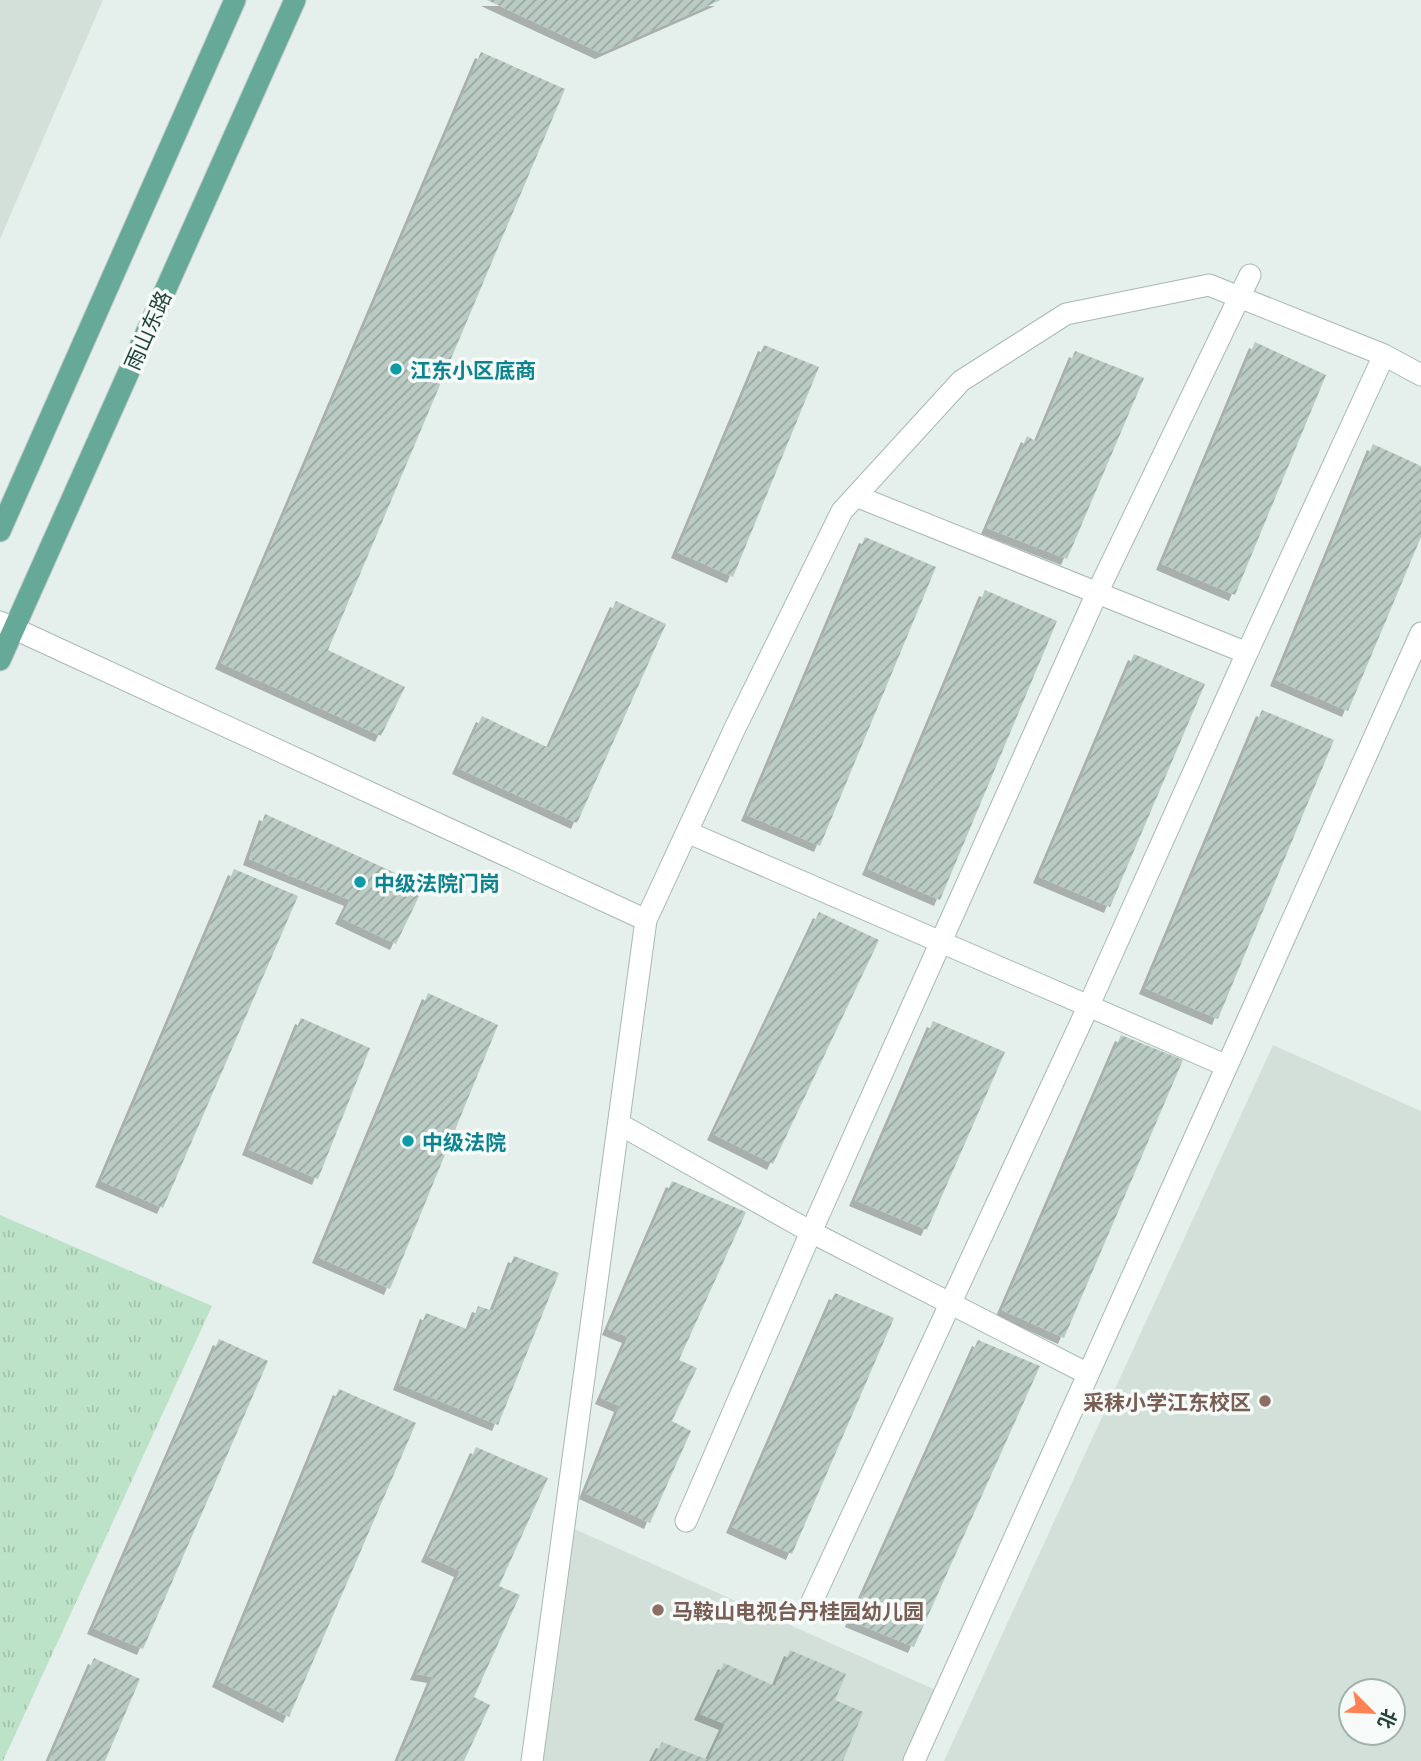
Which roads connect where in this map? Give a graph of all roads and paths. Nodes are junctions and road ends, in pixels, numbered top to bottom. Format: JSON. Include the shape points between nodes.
{"nodes":[{"id":1,"x":235,"y":0,"type":"edge"},
{"id":2,"x":295,"y":0,"type":"edge"},
{"id":3,"x":1250,"y":275,"type":"dead end"},
{"id":4,"x":1239,"y":297,"type":"junction"},
{"id":5,"x":1384,"y":355,"type":"junction"},
{"id":6,"x":1421,"y":375,"type":"edge"},
{"id":7,"x":856,"y":496,"type":"junction"},
{"id":8,"x":0,"y":531,"type":"edge"},
{"id":9,"x":1097,"y":593,"type":"junction"},
{"id":10,"x":7,"y":625,"type":"edge"},
{"id":11,"x":1421,"y":633,"type":"edge"},
{"id":12,"x":1247,"y":653,"type":"junction"},
{"id":13,"x":0,"y":660,"type":"edge"},
{"id":14,"x":687,"y":832,"type":"junction"},
{"id":15,"x":646,"y":920,"type":"junction"},
{"id":16,"x":941,"y":941,"type":"junction"},
{"id":17,"x":1090,"y":1005,"type":"junction"},
{"id":18,"x":1227,"y":1066,"type":"junction"},
{"id":19,"x":619,"y":1124,"type":"junction"},
{"id":20,"x":811,"y":1232,"type":"junction"},
{"id":21,"x":1088,"y":1374,"type":"junction"},
{"id":22,"x":686,"y":1521,"type":"dead end"},
{"id":23,"x":808,"y":1610,"type":"dead end"},
{"id":24,"x":533,"y":1761,"type":"edge"},
{"id":25,"x":914,"y":1761,"type":"edge"}],
"edges":[{"from":1,"to":8,"type":"main road"},
{"from":2,"to":10,"type":"main road","name":"雨山东路"},
{"from":3,"to":4,"type":"street"},
{"from":4,"to":5,"type":"street"},
{"from":4,"to":7,"type":"street","via":[[1209,285],[1066,314],[961,381]]},
{"from":4,"to":9,"type":"street"},
{"from":5,"to":6,"type":"street"},
{"from":5,"to":12,"type":"street"},
{"from":7,"to":9,"type":"street"},
{"from":7,"to":14,"type":"street","via":[[842,511]]},
{"from":9,"to":12,"type":"street"},
{"from":9,"to":16,"type":"street"},
{"from":10,"to":13,"type":"main road","name":"雨山东路"},
{"from":10,"to":15,"type":"street"},
{"from":11,"to":18,"type":"street"},
{"from":12,"to":17,"type":"street"},
{"from":14,"to":15,"type":"street"},
{"from":14,"to":16,"type":"street"},
{"from":15,"to":19,"type":"street"},
{"from":16,"to":17,"type":"street"},
{"from":16,"to":20,"type":"street"},
{"from":17,"to":18,"type":"street"},
{"from":17,"to":23,"type":"street"},
{"from":18,"to":21,"type":"street"},
{"from":19,"to":20,"type":"street"},
{"from":19,"to":24,"type":"street"},
{"from":20,"to":21,"type":"street"},
{"from":20,"to":22,"type":"street"},
{"from":21,"to":25,"type":"street"}]}
